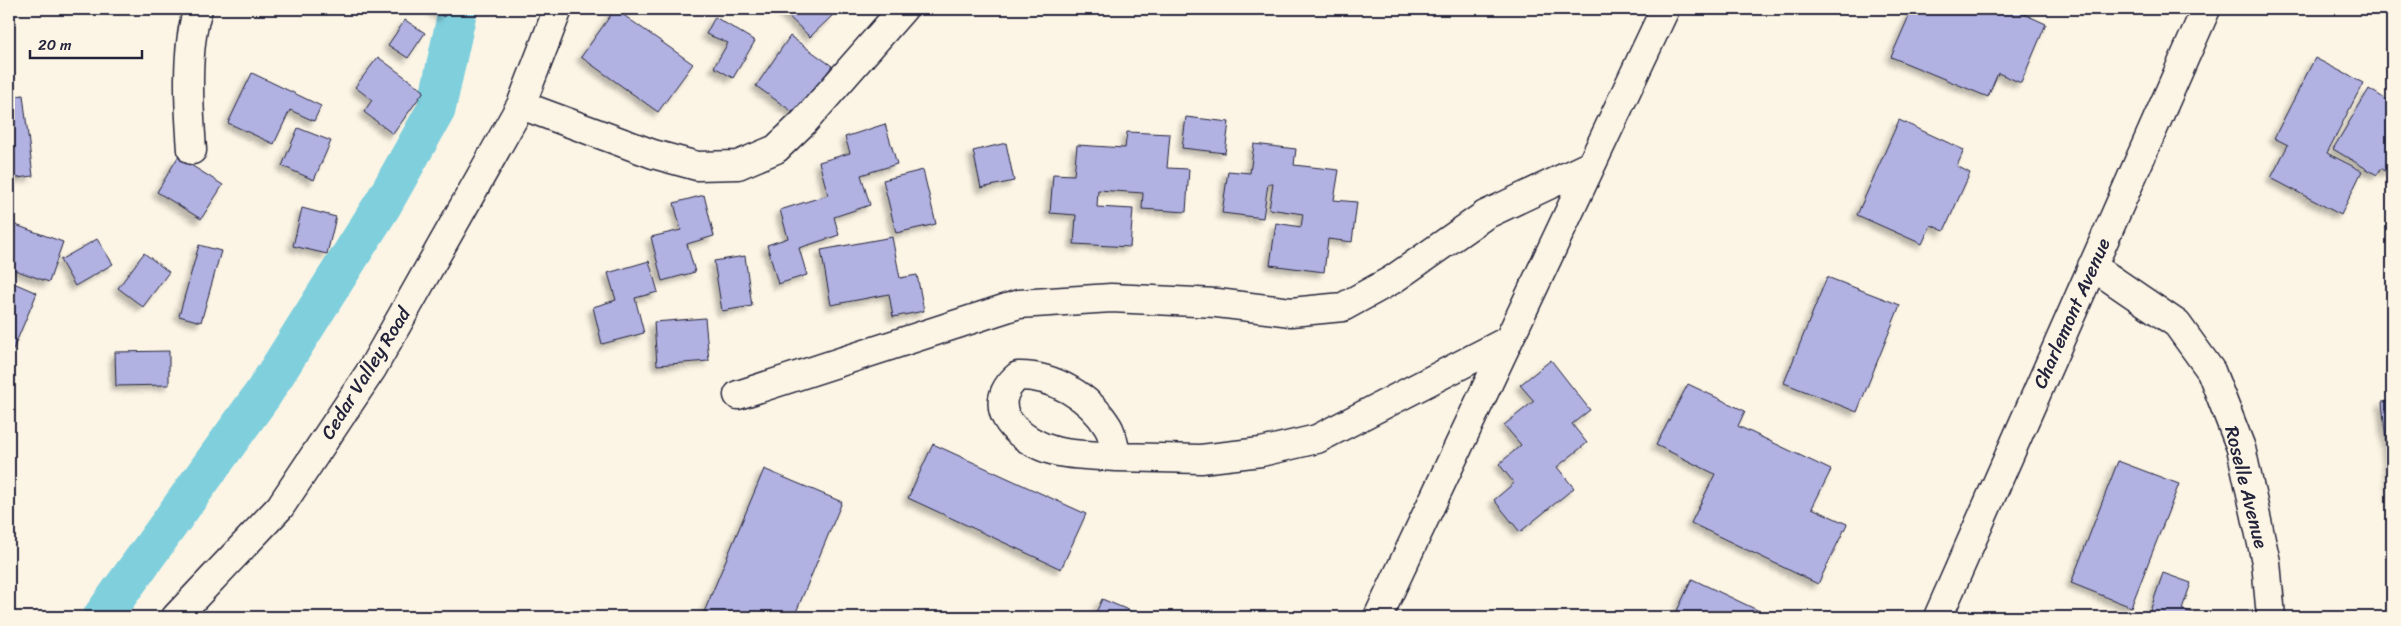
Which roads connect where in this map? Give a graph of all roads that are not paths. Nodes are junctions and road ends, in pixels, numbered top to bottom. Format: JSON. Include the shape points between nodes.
{"nodes":[{"id":1,"x":198,"y":9,"type":"edge"},
{"id":2,"x":558,"y":9,"type":"edge"},
{"id":3,"x":904,"y":9,"type":"edge"},
{"id":4,"x":1665,"y":9,"type":"edge"},
{"id":5,"x":2206,"y":9,"type":"edge"},
{"id":6,"x":521,"y":105,"type":"junction"},
{"id":7,"x":192,"y":150,"type":"dead end"},
{"id":8,"x":1591,"y":165,"type":"junction"},
{"id":9,"x":2092,"y":266,"type":"junction"},
{"id":10,"x":1507,"y":342,"type":"junction"},
{"id":11,"x":738,"y":395,"type":"dead end"},
{"id":12,"x":1117,"y":456,"type":"dead end"},
{"id":13,"x":176,"y":617,"type":"edge"},
{"id":14,"x":1378,"y":617,"type":"edge"},
{"id":15,"x":1938,"y":617,"type":"edge"},
{"id":16,"x":2272,"y":617,"type":"edge"}],
"edges":[{"from":1,"to":7,"type":"street","via":[[193,24],[189,107]]},
{"from":2,"to":6,"type":"street","name":"Cedar Valley Road"},
{"from":3,"to":6,"type":"street","via":[[776,149],[738,165],[697,166],[652,154]]},
{"from":4,"to":8,"type":"street"},
{"from":5,"to":9,"type":"street","name":"Charlemont Avenue"},
{"from":6,"to":13,"type":"street","name":"Cedar Valley Road","via":[[372,368],[280,507]]},
{"from":8,"to":10,"type":"street"},
{"from":8,"to":11,"type":"street","via":[[1485,215],[1392,280],[1343,307],[1291,312],[1217,303],[1110,298],[1019,304]]},
{"from":9,"to":15,"type":"street","name":"Charlemont Avenue"},
{"from":9,"to":16,"type":"street","name":"Roselle Avenue","via":[[2177,324],[2211,371],[2241,448],[2266,562]]},
{"from":10,"to":12,"type":"street","via":[[1316,439],[1261,452],[1201,459]]},
{"from":10,"to":14,"type":"street"}]}
